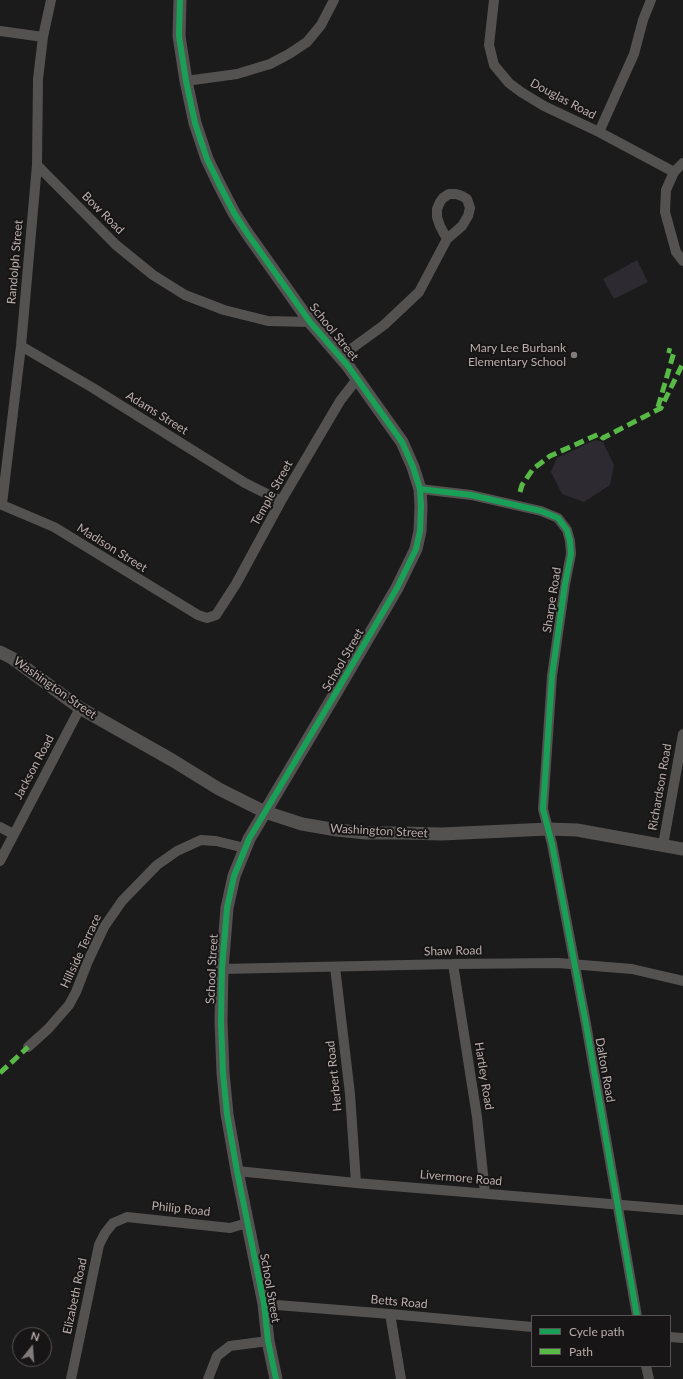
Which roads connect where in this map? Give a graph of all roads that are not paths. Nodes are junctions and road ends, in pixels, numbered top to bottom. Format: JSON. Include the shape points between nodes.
{"nodes":[{"id":1,"x":51,"y":0,"type":"edge"},
{"id":2,"x":180,"y":0,"type":"edge"},
{"id":3,"x":334,"y":0,"type":"edge"},
{"id":4,"x":494,"y":0,"type":"edge"},
{"id":5,"x":651,"y":0,"type":"edge"},
{"id":6,"x":0,"y":31,"type":"edge"},
{"id":7,"x":43,"y":37,"type":"junction"},
{"id":8,"x":186,"y":81,"type":"junction"},
{"id":9,"x":599,"y":132,"type":"junction"},
{"id":10,"x":683,"y":163,"type":"edge"},
{"id":11,"x":37,"y":165,"type":"junction"},
{"id":12,"x":674,"y":172,"type":"junction"},
{"id":13,"x":447,"y":239,"type":"dead end"},
{"id":14,"x":683,"y":261,"type":"edge"},
{"id":15,"x":310,"y":322,"type":"junction"},
{"id":16,"x":21,"y":346,"type":"junction"},
{"id":17,"x":340,"y":357,"type":"junction"},
{"id":18,"x":357,"y":379,"type":"junction"},
{"id":19,"x":420,"y":489,"type":"junction"},
{"id":20,"x":281,"y":501,"type":"junction"},
{"id":21,"x":1,"y":504,"type":"edge"},
{"id":22,"x":209,"y":618,"type":"joint"},
{"id":23,"x":0,"y":652,"type":"edge"},
{"id":24,"x":80,"y":708,"type":"junction"},
{"id":25,"x":683,"y":734,"type":"edge"},
{"id":26,"x":264,"y":812,"type":"junction"},
{"id":27,"x":0,"y":827,"type":"edge"},
{"id":28,"x":548,"y":829,"type":"junction"},
{"id":29,"x":13,"y":834,"type":"junction"},
{"id":30,"x":663,"y":845,"type":"junction"},
{"id":31,"x":245,"y":848,"type":"junction"},
{"id":32,"x":683,"y":849,"type":"edge"},
{"id":33,"x":0,"y":861,"type":"edge"},
{"id":34,"x":453,"y":964,"type":"junction"},
{"id":35,"x":574,"y":964,"type":"junction"},
{"id":36,"x":335,"y":967,"type":"junction"},
{"id":37,"x":222,"y":969,"type":"junction"},
{"id":38,"x":683,"y":981,"type":"edge"},
{"id":39,"x":28,"y":1048,"type":"dead end"},
{"id":40,"x":237,"y":1171,"type":"junction"},
{"id":41,"x":356,"y":1183,"type":"junction"},
{"id":42,"x":485,"y":1193,"type":"junction"},
{"id":43,"x":618,"y":1205,"type":"junction"},
{"id":44,"x":683,"y":1210,"type":"edge"},
{"id":45,"x":114,"y":1223,"type":"joint"},
{"id":46,"x":247,"y":1223,"type":"junction"},
{"id":47,"x":264,"y":1304,"type":"junction"},
{"id":48,"x":390,"y":1314,"type":"junction"},
{"id":49,"x":637,"y":1315,"type":"edge"},
{"id":50,"x":531,"y":1327,"type":"edge"},
{"id":51,"x":671,"y":1337,"type":"edge"},
{"id":52,"x":683,"y":1338,"type":"edge"},
{"id":53,"x":268,"y":1341,"type":"junction"},
{"id":54,"x":646,"y":1367,"type":"edge"},
{"id":55,"x":71,"y":1379,"type":"edge"},
{"id":56,"x":208,"y":1379,"type":"edge"},
{"id":57,"x":276,"y":1379,"type":"edge"},
{"id":58,"x":401,"y":1379,"type":"edge"},
{"id":59,"x":649,"y":1379,"type":"edge"}],
"edges":[{"from":1,"to":7,"type":"street"},
{"from":2,"to":8,"type":"street","name":"School Street","via":[[179,36]]},
{"from":3,"to":8,"type":"street","via":[[321,25],[307,42],[289,54],[270,64],[237,74]]},
{"from":4,"to":9,"type":"street","name":"Douglas Road","via":[[489,45],[494,65],[509,83],[521,92]]},
{"from":5,"to":9,"type":"street","via":[[634,54]]},
{"from":6,"to":7,"type":"street"},
{"from":7,"to":11,"type":"street","via":[[38,79]]},
{"from":8,"to":15,"type":"street","name":"School Street","via":[[195,123],[219,184],[247,233]]},
{"from":9,"to":12,"type":"street","name":"Douglas Road"},
{"from":10,"to":12,"type":"street"},
{"from":11,"to":15,"type":"street","name":"Bow Road","via":[[116,245],[153,275],[185,295],[224,310],[268,320]]},
{"from":11,"to":16,"type":"street","name":"Randolph Street"},
{"from":12,"to":14,"type":"street","via":[[666,190],[665,212],[676,252]]},
{"from":13,"to":17,"type":"street","via":[[419,292],[384,325]]},
{"from":15,"to":17,"type":"street","name":"School Street"},
{"from":16,"to":20,"type":"street","name":"Adams Street","via":[[245,483]]},
{"from":16,"to":21,"type":"street","name":"Randolph Street"},
{"from":17,"to":18,"type":"street","name":"School Street"},
{"from":18,"to":19,"type":"street","name":"School Street","via":[[402,442]]},
{"from":18,"to":20,"type":"street","name":"Temple Street","via":[[340,401]]},
{"from":19,"to":26,"type":"street","name":"School Street","via":[[420,531],[416,549],[393,595]]},
{"from":19,"to":28,"type":"street","name":"Sharpe Road","via":[[471,495],[541,511],[558,518],[567,530],[571,554],[552,676],[544,795]]},
{"from":20,"to":22,"type":"street","name":"Temple Street","via":[[236,584],[216,615]]},
{"from":21,"to":22,"type":"street","name":"Madison Street","via":[[54,527],[198,615]]},
{"from":23,"to":24,"type":"street","name":"Washington Street"},
{"from":24,"to":26,"type":"street","name":"Washington Street","via":[[219,789]]},
{"from":24,"to":29,"type":"street","name":"Jackson Road"},
{"from":25,"to":30,"type":"street","name":"Richardson Road"},
{"from":26,"to":28,"type":"street","name":"Washington Street","via":[[302,824],[366,833],[442,834]]},
{"from":26,"to":31,"type":"street","name":"School Street"},
{"from":27,"to":29,"type":"street"},
{"from":28,"to":30,"type":"street","name":"Washington Street","via":[[577,830]]},
{"from":28,"to":35,"type":"street","name":"Dalton Road"},
{"from":29,"to":33,"type":"street","name":"Jackson Road"},
{"from":30,"to":32,"type":"street","name":"Washington Street"},
{"from":31,"to":37,"type":"street","name":"School Street","via":[[234,876],[227,908]]},
{"from":31,"to":39,"type":"street","name":"Hillside Terrace","via":[[201,840],[157,865],[122,901],[104,927],[69,1005]]},
{"from":34,"to":35,"type":"street","name":"Shaw Road"},
{"from":34,"to":36,"type":"street","name":"Shaw Road"},
{"from":34,"to":42,"type":"street","name":"Hartley Road","via":[[477,1117]]},
{"from":35,"to":38,"type":"street","name":"Shaw Road","via":[[632,969]]},
{"from":35,"to":43,"type":"street","name":"Dalton Road"},
{"from":36,"to":37,"type":"street","name":"Shaw Road"},
{"from":36,"to":41,"type":"street","name":"Herbert Road","via":[[350,1094]]},
{"from":37,"to":40,"type":"street","name":"School Street","via":[[223,1073]]},
{"from":40,"to":41,"type":"street","name":"Livermore Road"},
{"from":40,"to":46,"type":"street","name":"School Street"},
{"from":41,"to":42,"type":"street","name":"Livermore Road"},
{"from":42,"to":43,"type":"street","name":"Livermore Road"},
{"from":43,"to":44,"type":"street","name":"Livermore Road"},
{"from":43,"to":49,"type":"street","name":"Dalton Road"},
{"from":45,"to":46,"type":"street","name":"Philip Road","via":[[127,1217],[230,1228]]},
{"from":45,"to":55,"type":"street","name":"Elizabeth Road","via":[[105,1232],[99,1245]]},
{"from":46,"to":47,"type":"street","name":"School Street"},
{"from":47,"to":48,"type":"street","name":"Betts Road"},
{"from":47,"to":53,"type":"street","name":"School Street"},
{"from":48,"to":50,"type":"street","name":"Betts Road"},
{"from":48,"to":58,"type":"street"},
{"from":51,"to":52,"type":"street"},
{"from":53,"to":56,"type":"street","via":[[230,1346],[217,1356]]},
{"from":53,"to":57,"type":"street","name":"School Street"},
{"from":54,"to":59,"type":"street"}]}
